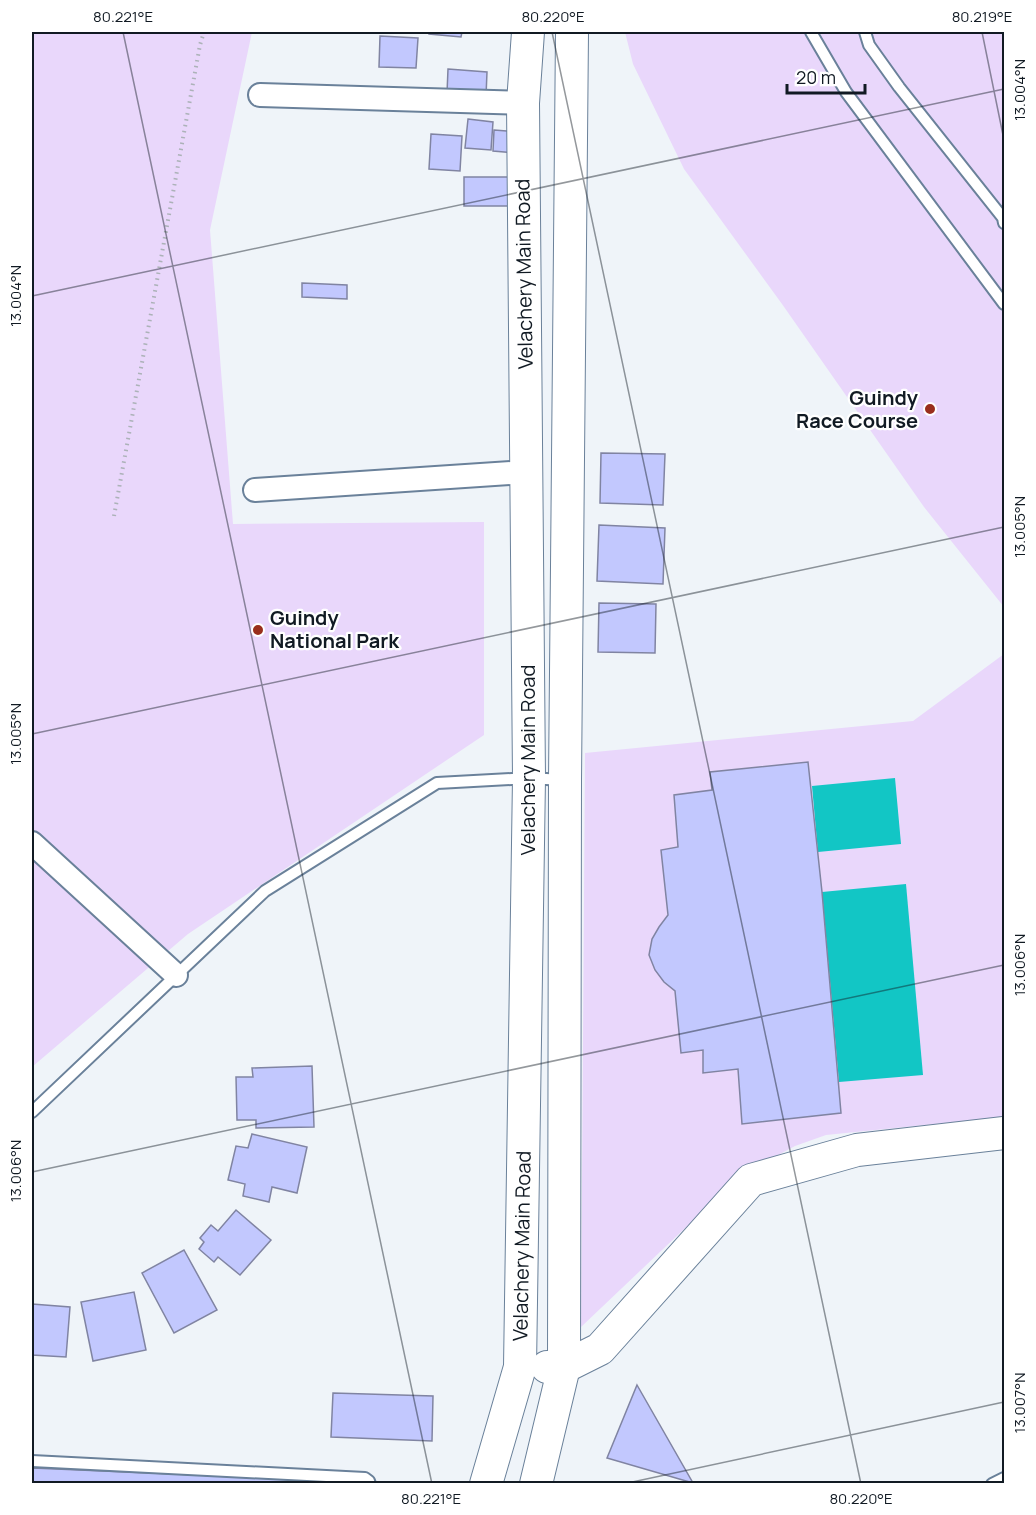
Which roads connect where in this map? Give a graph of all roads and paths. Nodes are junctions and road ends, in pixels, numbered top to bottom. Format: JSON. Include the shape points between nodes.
{"nodes":[{"id":1,"x":204,"y":32,"type":"edge"},
{"id":2,"x":528,"y":32,"type":"edge"},
{"id":3,"x":572,"y":32,"type":"edge"},
{"id":4,"x":811,"y":32,"type":"edge"},
{"id":5,"x":865,"y":32,"type":"edge"},
{"id":6,"x":260,"y":95,"type":"dead end"},
{"id":7,"x":523,"y":102,"type":"junction"},
{"id":8,"x":1005,"y":223,"type":"edge"},
{"id":9,"x":1005,"y":304,"type":"edge"},
{"id":10,"x":526,"y":472,"type":"junction"},
{"id":11,"x":255,"y":490,"type":"dead end"},
{"id":12,"x":114,"y":516,"type":"dead end"},
{"id":13,"x":529,"y":778,"type":"junction"},
{"id":14,"x":565,"y":780,"type":"junction"},
{"id":15,"x":32,"y":843,"type":"edge"},
{"id":16,"x":176,"y":975,"type":"junction"},
{"id":17,"x":32,"y":1112,"type":"edge"},
{"id":18,"x":1005,"y":1133,"type":"edge"},
{"id":19,"x":520,"y":1367,"type":"junction"},
{"id":20,"x":564,"y":1367,"type":"junction"},
{"id":21,"x":32,"y":1461,"type":"edge"},
{"id":22,"x":1005,"y":1478,"type":"edge"},
{"id":23,"x":370,"y":1484,"type":"edge"},
{"id":24,"x":486,"y":1484,"type":"edge"},
{"id":25,"x":536,"y":1484,"type":"edge"},
{"id":26,"x":992,"y":1484,"type":"edge"}],
"edges":[{"from":1,"to":12,"type":"path"},
{"from":2,"to":7,"type":"main road","name":"Velachery Main Road"},
{"from":3,"to":14,"type":"main road","name":"Velachery Main Road"},
{"from":4,"to":9,"type":"lane","via":[[846,92]]},
{"from":5,"to":8,"type":"lane","via":[[899,87]]},
{"from":6,"to":7,"type":"street"},
{"from":7,"to":10,"type":"main road","name":"Velachery Main Road"},
{"from":10,"to":11,"type":"street"},
{"from":10,"to":13,"type":"main road","name":"Velachery Main Road"},
{"from":13,"to":14,"type":"lane"},
{"from":13,"to":16,"type":"lane","via":[[436,783],[266,891]]},
{"from":13,"to":19,"type":"main road","name":"Velachery Main Road"},
{"from":14,"to":20,"type":"main road","name":"Velachery Main Road"},
{"from":15,"to":16,"type":"street"},
{"from":16,"to":17,"type":"lane"},
{"from":18,"to":20,"type":"main road","via":[[857,1150],[751,1180],[600,1349]]},
{"from":19,"to":20,"type":"main road"},
{"from":19,"to":24,"type":"main road","name":"Velachery Main Road"},
{"from":20,"to":25,"type":"main road","name":"Velachery Main Road"},
{"from":21,"to":23,"type":"lane","via":[[365,1478]]},
{"from":22,"to":26,"type":"lane"}]}
